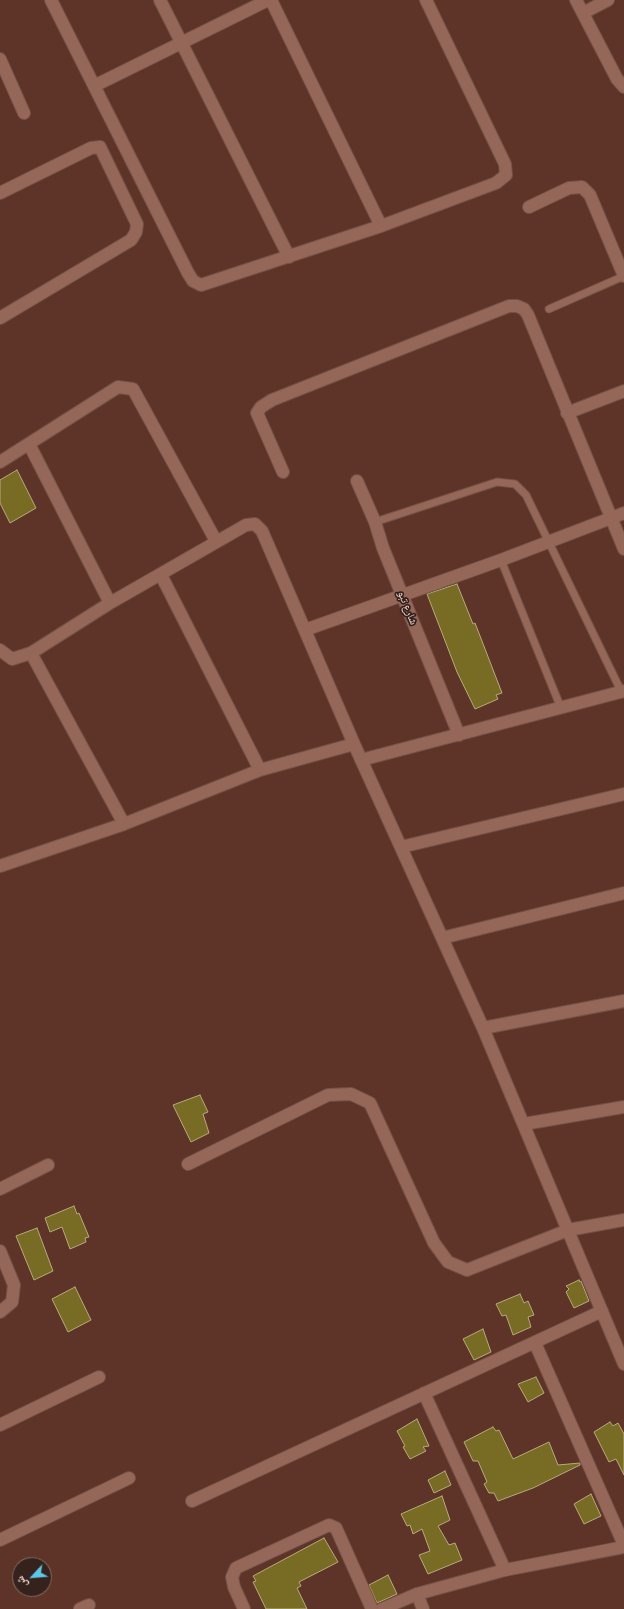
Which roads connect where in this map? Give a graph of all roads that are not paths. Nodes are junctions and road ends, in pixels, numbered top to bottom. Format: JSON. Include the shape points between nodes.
{"nodes":[{"id":1,"x":51,"y":0,"type":"edge"},
{"id":2,"x":160,"y":0,"type":"edge"},
{"id":3,"x":268,"y":0,"type":"edge"},
{"id":4,"x":272,"y":0,"type":"edge"},
{"id":5,"x":426,"y":0,"type":"edge"},
{"id":6,"x":576,"y":0,"type":"edge"},
{"id":7,"x":608,"y":0,"type":"edge"},
{"id":8,"x":583,"y":13,"type":"junction"},
{"id":9,"x":180,"y":42,"type":"junction"},
{"id":10,"x":0,"y":59,"type":"edge"},
{"id":11,"x":94,"y":86,"type":"junction"},
{"id":12,"x":624,"y":87,"type":"edge"},
{"id":13,"x":24,"y":113,"type":"dead end"},
{"id":14,"x":0,"y":193,"type":"edge"},
{"id":15,"x":529,"y":207,"type":"dead end"},
{"id":16,"x":381,"y":226,"type":"junction"},
{"id":17,"x":288,"y":257,"type":"junction"},
{"id":18,"x":624,"y":276,"type":"edge"},
{"id":19,"x":549,"y":309,"type":"dead end"},
{"id":20,"x":0,"y":318,"type":"edge"},
{"id":21,"x":624,"y":391,"type":"edge"},
{"id":22,"x":568,"y":413,"type":"junction"},
{"id":23,"x":29,"y":444,"type":"junction"},
{"id":24,"x":0,"y":462,"type":"edge"},
{"id":25,"x":283,"y":472,"type":"dead end"},
{"id":26,"x":357,"y":481,"type":"dead end"},
{"id":27,"x":624,"y":513,"type":"edge"},
{"id":28,"x":610,"y":518,"type":"junction"},
{"id":29,"x":375,"y":522,"type":"junction"},
{"id":30,"x":216,"y":541,"type":"junction"},
{"id":31,"x":549,"y":542,"type":"junction"},
{"id":32,"x":624,"y":549,"type":"edge"},
{"id":33,"x":501,"y":560,"type":"junction"},
{"id":34,"x":162,"y":575,"type":"junction"},
{"id":35,"x":402,"y":596,"type":"junction"},
{"id":36,"x":110,"y":603,"type":"junction"},
{"id":37,"x":306,"y":630,"type":"junction"},
{"id":38,"x":0,"y":650,"type":"edge"},
{"id":39,"x":30,"y":653,"type":"junction"},
{"id":40,"x":622,"y":691,"type":"edge"},
{"id":41,"x":561,"y":708,"type":"junction"},
{"id":42,"x":459,"y":735,"type":"junction"},
{"id":43,"x":354,"y":744,"type":"junction"},
{"id":44,"x":361,"y":760,"type":"junction"},
{"id":45,"x":260,"y":770,"type":"junction"},
{"id":46,"x":624,"y":794,"type":"edge"},
{"id":47,"x":124,"y":824,"type":"junction"},
{"id":48,"x":401,"y":847,"type":"junction"},
{"id":49,"x":0,"y":866,"type":"edge"},
{"id":50,"x":624,"y":893,"type":"edge"},
{"id":51,"x":442,"y":938,"type":"junction"},
{"id":52,"x":624,"y":1001,"type":"edge"},
{"id":53,"x":483,"y":1028,"type":"junction"},
{"id":54,"x":624,"y":1107,"type":"edge"},
{"id":55,"x":524,"y":1124,"type":"junction"},
{"id":56,"x":188,"y":1164,"type":"dead end"},
{"id":57,"x":48,"y":1166,"type":"dead end"},
{"id":58,"x":0,"y":1189,"type":"edge"},
{"id":59,"x":624,"y":1220,"type":"edge"},
{"id":60,"x":568,"y":1230,"type":"junction"},
{"id":61,"x":0,"y":1250,"type":"edge"},
{"id":62,"x":602,"y":1311,"type":"junction"},
{"id":63,"x":0,"y":1312,"type":"edge"},
{"id":64,"x":535,"y":1343,"type":"junction"},
{"id":65,"x":624,"y":1364,"type":"edge"},
{"id":66,"x":98,"y":1377,"type":"dead end"},
{"id":67,"x":424,"y":1392,"type":"junction"},
{"id":68,"x":0,"y":1425,"type":"edge"},
{"id":69,"x":129,"y":1478,"type":"dead end"},
{"id":70,"x":192,"y":1500,"type":"dead end"},
{"id":71,"x":0,"y":1540,"type":"edge"},
{"id":72,"x":624,"y":1546,"type":"edge"},
{"id":73,"x":505,"y":1570,"type":"junction"},
{"id":74,"x":416,"y":1594,"type":"junction"},
{"id":75,"x":244,"y":1609,"type":"edge"},
{"id":76,"x":372,"y":1609,"type":"edge"},
{"id":77,"x":382,"y":1609,"type":"edge"},
{"id":78,"x":423,"y":1609,"type":"edge"}],
"edges":[{"from":1,"to":11,"type":"street"},
{"from":2,"to":9,"type":"street"},
{"from":3,"to":9,"type":"street"},
{"from":4,"to":16,"type":"street"},
{"from":5,"to":16,"type":"street","via":[[505,164],[506,175],[496,182]]},
{"from":6,"to":8,"type":"street"},
{"from":7,"to":8,"type":"street"},
{"from":8,"to":12,"type":"street","via":[[617,79]]},
{"from":9,"to":11,"type":"street"},
{"from":9,"to":17,"type":"street"},
{"from":10,"to":13,"type":"street"},
{"from":11,"to":17,"type":"street","via":[[193,281],[201,285],[210,283]]},
{"from":14,"to":20,"type":"street","via":[[91,148],[100,147],[137,224],[131,240]]},
{"from":15,"to":18,"type":"street","via":[[569,188],[582,187],[590,195]]},
{"from":16,"to":17,"type":"street"},
{"from":18,"to":19,"type":"lane"},
{"from":21,"to":22,"type":"street"},
{"from":22,"to":25,"type":"street","via":[[528,315],[524,309],[509,306],[272,400],[261,407],[257,413]]},
{"from":22,"to":28,"type":"street"},
{"from":23,"to":24,"type":"street"},
{"from":23,"to":30,"type":"street","via":[[118,387],[133,389]]},
{"from":23,"to":36,"type":"street"},
{"from":26,"to":29,"type":"street","name":"شارع تبو"},
{"from":27,"to":28,"type":"street"},
{"from":28,"to":31,"type":"street"},
{"from":28,"to":32,"type":"street"},
{"from":29,"to":31,"type":"lane","via":[[497,482],[515,484],[526,494]]},
{"from":29,"to":35,"type":"street","name":"شارع تبو"},
{"from":30,"to":34,"type":"street"},
{"from":30,"to":37,"type":"street","via":[[246,525],[255,524],[262,531]]},
{"from":31,"to":33,"type":"street"},
{"from":31,"to":40,"type":"lane"},
{"from":33,"to":35,"type":"street"},
{"from":33,"to":41,"type":"lane"},
{"from":34,"to":36,"type":"street"},
{"from":34,"to":45,"type":"street"},
{"from":35,"to":37,"type":"street"},
{"from":35,"to":42,"type":"street","name":"شارع تبو"},
{"from":36,"to":39,"type":"street"},
{"from":37,"to":43,"type":"street"},
{"from":38,"to":39,"type":"street","via":[[12,659]]},
{"from":39,"to":47,"type":"street"},
{"from":40,"to":41,"type":"street"},
{"from":41,"to":42,"type":"street"},
{"from":42,"to":44,"type":"street"},
{"from":43,"to":44,"type":"street"},
{"from":43,"to":45,"type":"street"},
{"from":44,"to":48,"type":"street"},
{"from":45,"to":47,"type":"street"},
{"from":46,"to":48,"type":"street"},
{"from":47,"to":49,"type":"street"},
{"from":48,"to":51,"type":"street"},
{"from":50,"to":51,"type":"street"},
{"from":51,"to":53,"type":"street"},
{"from":52,"to":53,"type":"street"},
{"from":53,"to":55,"type":"street"},
{"from":54,"to":55,"type":"street"},
{"from":55,"to":60,"type":"street"},
{"from":56,"to":60,"type":"street","via":[[328,1095],[352,1094],[370,1103],[434,1243],[448,1262],[467,1270]]},
{"from":57,"to":58,"type":"street"},
{"from":59,"to":60,"type":"street"},
{"from":60,"to":62,"type":"street"},
{"from":61,"to":63,"type":"street","via":[[14,1285],[12,1302]]},
{"from":62,"to":64,"type":"street"},
{"from":62,"to":65,"type":"street"},
{"from":64,"to":67,"type":"street"},
{"from":64,"to":72,"type":"street"},
{"from":66,"to":68,"type":"street"},
{"from":67,"to":70,"type":"street"},
{"from":67,"to":73,"type":"street"},
{"from":69,"to":71,"type":"street"},
{"from":72,"to":73,"type":"street"},
{"from":73,"to":74,"type":"street"},
{"from":74,"to":77,"type":"street"},
{"from":74,"to":78,"type":"street"},
{"from":75,"to":76,"type":"street","via":[[232,1577],[236,1568],[329,1525],[336,1528]]}]}
